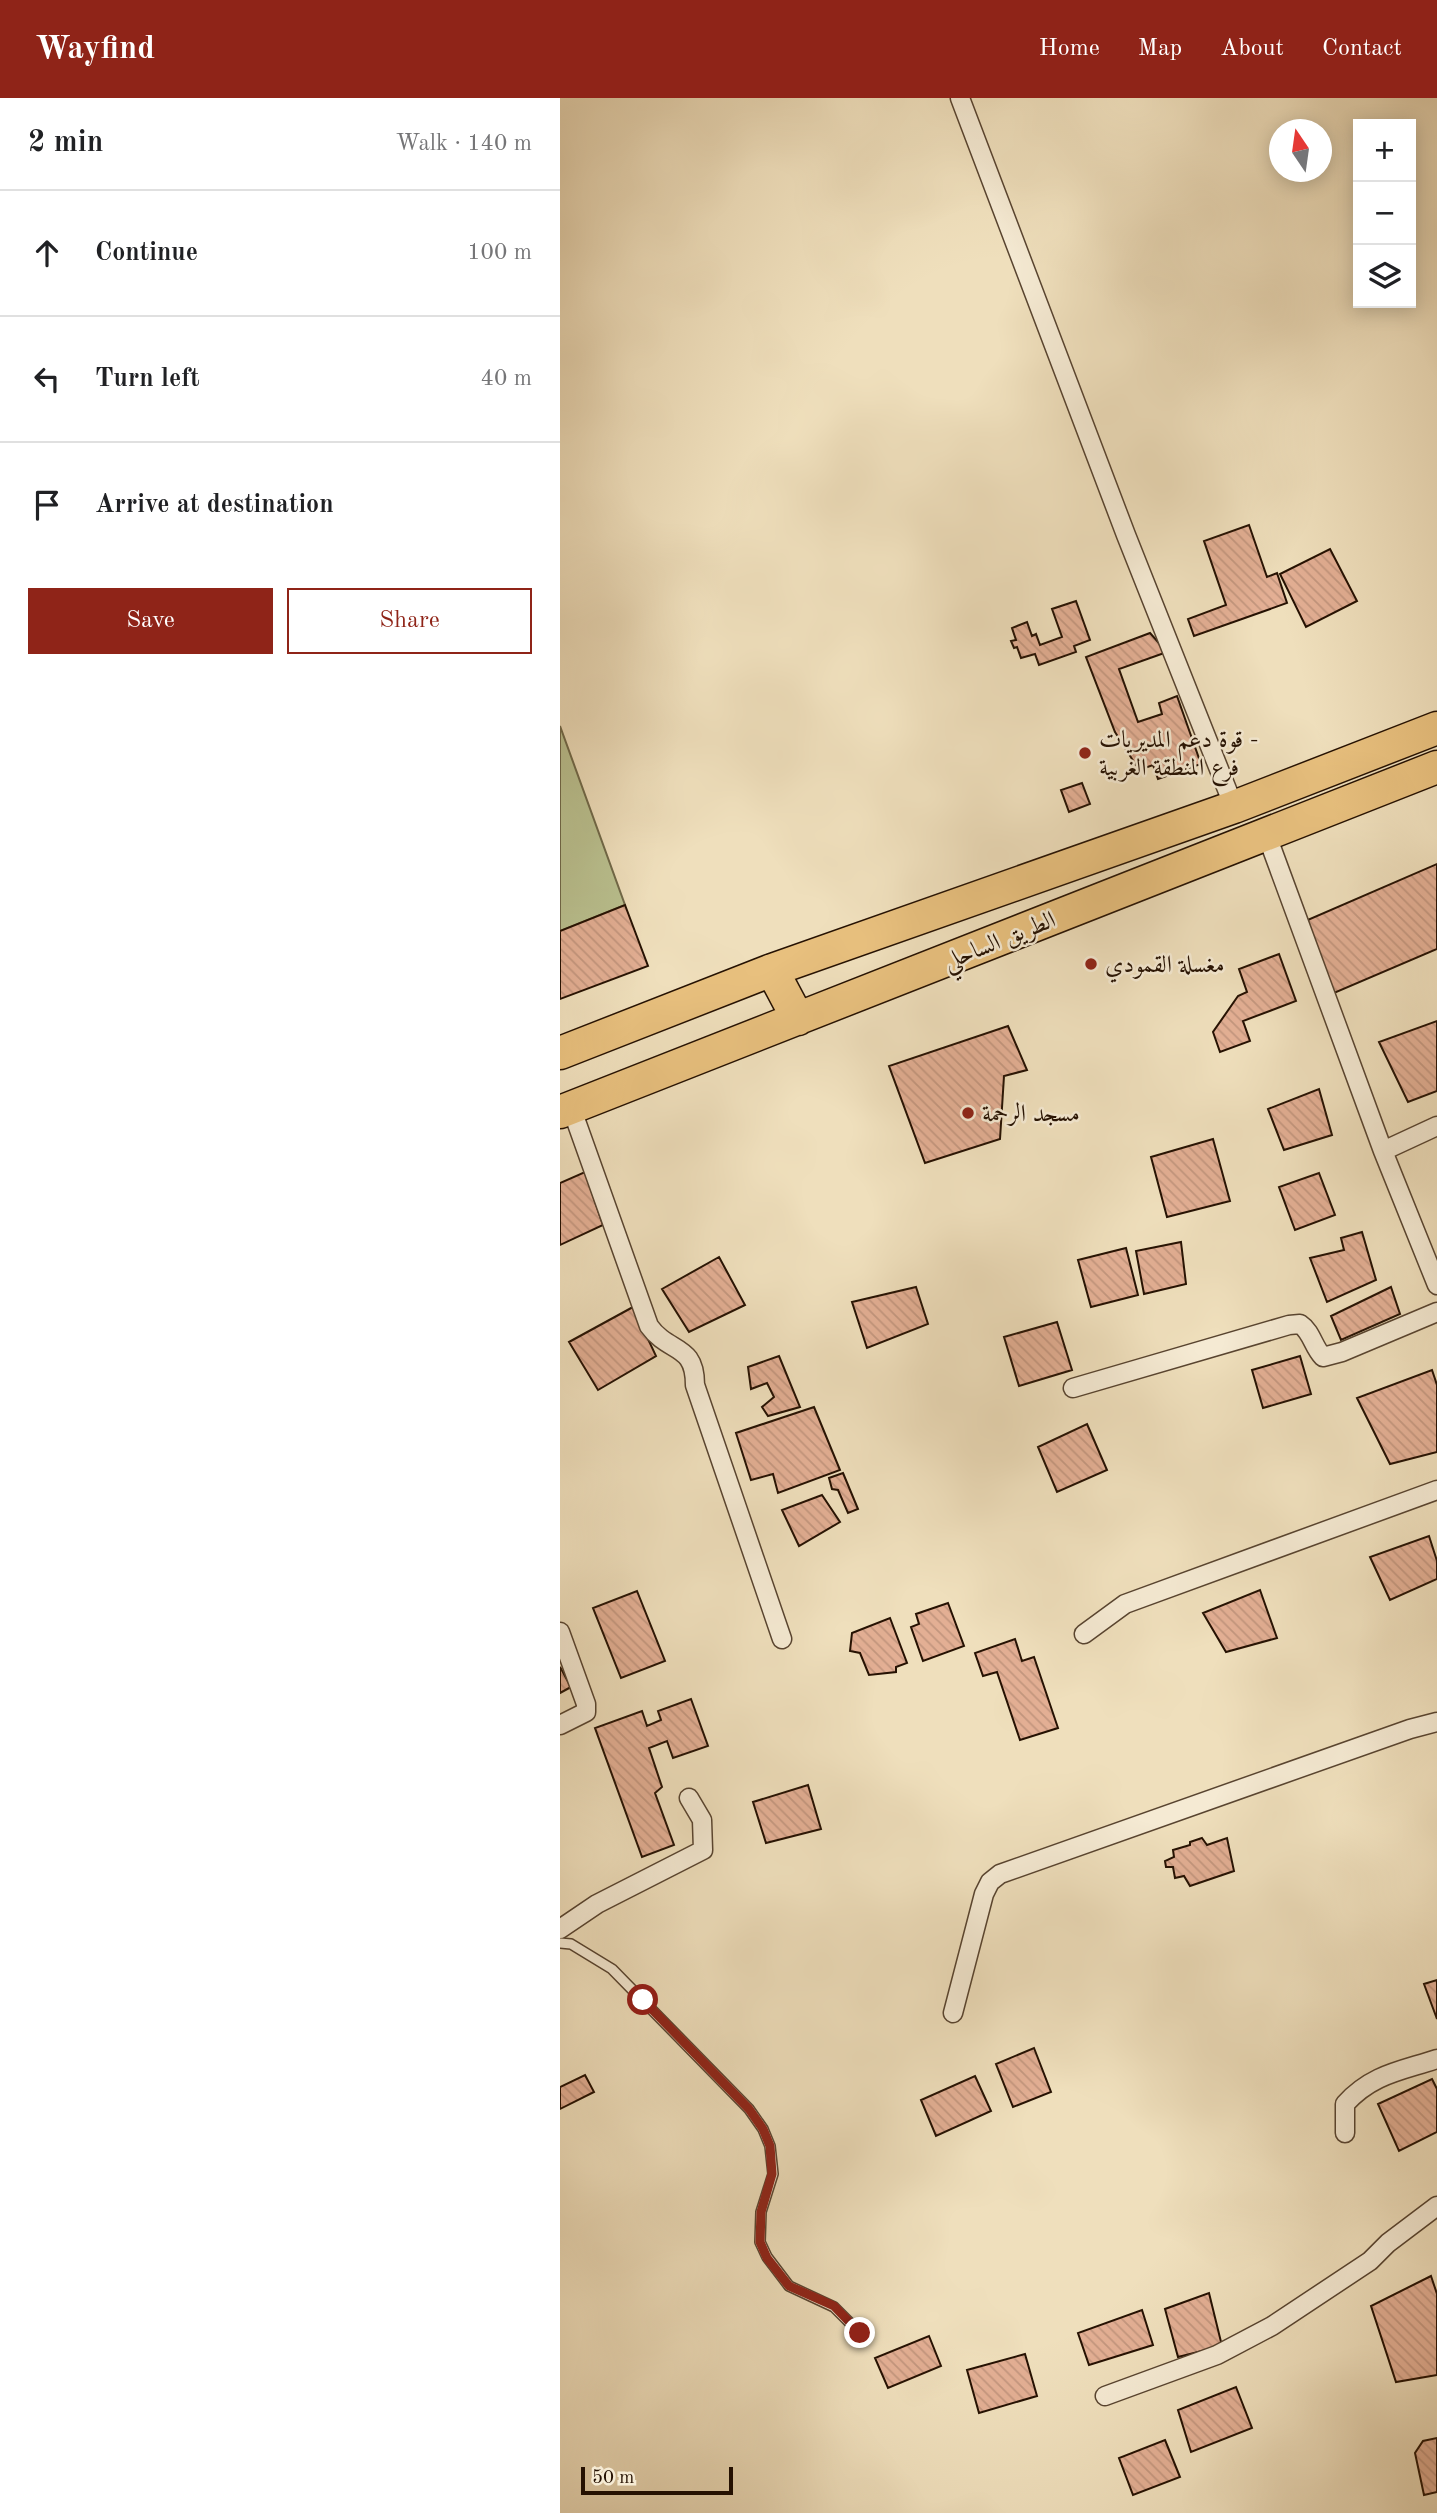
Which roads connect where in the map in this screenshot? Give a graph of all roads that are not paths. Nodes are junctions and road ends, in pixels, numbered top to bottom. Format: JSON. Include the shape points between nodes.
{"nodes":[{"id":1,"x":960,"y":98,"type":"edge"},
{"id":2,"x":1437,"y":728,"type":"edge"},
{"id":3,"x":1437,"y":766,"type":"edge"},
{"id":4,"x":1234,"y":807,"type":"junction"},
{"id":5,"x":1266,"y":833,"type":"junction"},
{"id":6,"x":772,"y":970,"type":"junction"},
{"id":7,"x":798,"y":1019,"type":"junction"},
{"id":8,"x":560,"y":1053,"type":"edge"},
{"id":9,"x":566,"y":1110,"type":"edge"},
{"id":10,"x":1437,"y":1126,"type":"edge"},
{"id":11,"x":1383,"y":1151,"type":"junction"},
{"id":12,"x":1437,"y":1285,"type":"edge"},
{"id":13,"x":1437,"y":1312,"type":"edge"},
{"id":14,"x":1073,"y":1388,"type":"dead end"},
{"id":15,"x":1437,"y":1490,"type":"edge"},
{"id":16,"x":560,"y":1632,"type":"edge"},
{"id":17,"x":1084,"y":1634,"type":"dead end"},
{"id":18,"x":782,"y":1639,"type":"dead end"},
{"id":19,"x":1437,"y":1722,"type":"edge"},
{"id":20,"x":560,"y":1725,"type":"edge"},
{"id":21,"x":689,"y":1798,"type":"dead end"},
{"id":22,"x":560,"y":1930,"type":"edge"},
{"id":23,"x":560,"y":1943,"type":"edge"},
{"id":24,"x":953,"y":2012,"type":"dead end"},
{"id":25,"x":1437,"y":2059,"type":"edge"},
{"id":26,"x":1345,"y":2133,"type":"dead end"},
{"id":27,"x":1437,"y":2206,"type":"edge"},
{"id":28,"x":860,"y":2333,"type":"dead end"},
{"id":29,"x":1105,"y":2396,"type":"dead end"}],
"edges":[{"from":1,"to":4,"type":"street"},
{"from":2,"to":4,"type":"highway","name":"الطريق الساحلي"},
{"from":3,"to":5,"type":"highway","name":"الطريق الساحلي"},
{"from":4,"to":6,"type":"highway","name":"الطريق الساحلي"},
{"from":5,"to":7,"type":"highway","name":"الطريق الساحلي"},
{"from":5,"to":11,"type":"street"},
{"from":6,"to":7,"type":"highway"},
{"from":6,"to":8,"type":"highway","name":"الطريق الساحلي"},
{"from":7,"to":9,"type":"highway","name":"الطريق الساحلي"},
{"from":9,"to":18,"type":"street","via":[[649,1326],[694,1364],[695,1385]]},
{"from":10,"to":11,"type":"street"},
{"from":11,"to":12,"type":"street"},
{"from":13,"to":14,"type":"street","via":[[1323,1357],[1308,1329],[1289,1325]]},
{"from":15,"to":17,"type":"street","via":[[1125,1604]]},
{"from":16,"to":20,"type":"street","via":[[586,1712]]},
{"from":19,"to":24,"type":"street","via":[[1000,1874],[984,1894]]},
{"from":21,"to":22,"type":"street","via":[[702,1821],[703,1850],[597,1904]]},
{"from":23,"to":28,"type":"lane","via":[[571,1944],[612,1969],[749,2109],[770,2146],[772,2174],[761,2212],[760,2242],[767,2258],[789,2286],[834,2306]]},
{"from":25,"to":26,"type":"street","via":[[1359,2088],[1345,2104]]},
{"from":27,"to":29,"type":"street","via":[[1370,2261],[1272,2326],[1217,2355]]}]}
